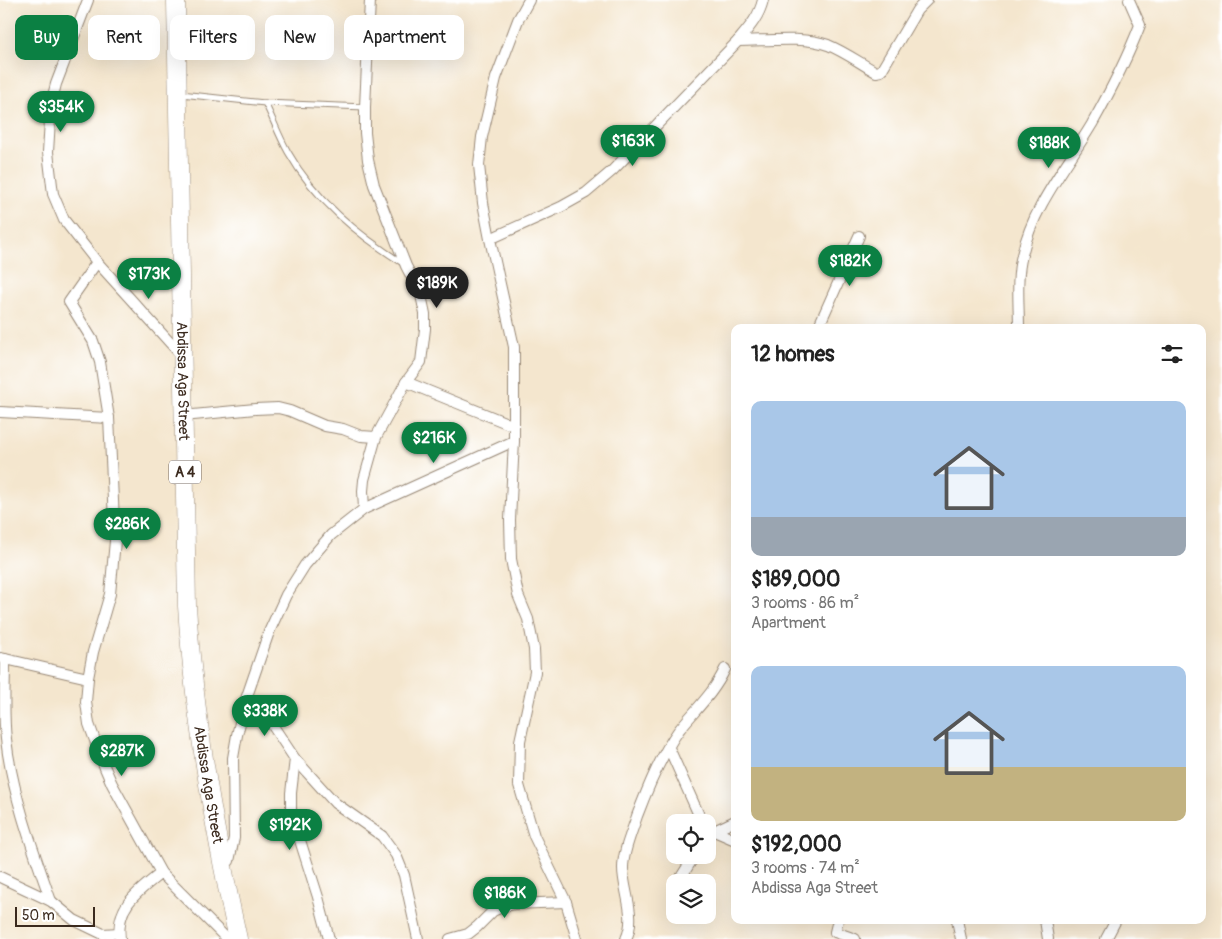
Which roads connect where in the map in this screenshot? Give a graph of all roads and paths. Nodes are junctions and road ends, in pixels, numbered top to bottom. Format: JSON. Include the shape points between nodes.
{"nodes":[{"id":1,"x":88,"y":0,"type":"edge"},
{"id":2,"x":176,"y":0,"type":"edge"},
{"id":3,"x":370,"y":0,"type":"edge"},
{"id":4,"x":529,"y":0,"type":"edge"},
{"id":5,"x":764,"y":0,"type":"edge"},
{"id":6,"x":927,"y":0,"type":"edge"},
{"id":7,"x":1129,"y":0,"type":"edge"},
{"id":8,"x":738,"y":41,"type":"junction"},
{"id":9,"x":178,"y":93,"type":"junction"},
{"id":10,"x":265,"y":103,"type":"junction"},
{"id":11,"x":365,"y":107,"type":"junction"},
{"id":12,"x":859,"y":236,"type":"dead end"},
{"id":13,"x":490,"y":239,"type":"junction"},
{"id":14,"x":97,"y":262,"type":"junction"},
{"id":15,"x":406,"y":266,"type":"junction"},
{"id":16,"x":820,"y":324,"type":"edge"},
{"id":17,"x":1019,"y":324,"type":"edge"},
{"id":18,"x":182,"y":356,"type":"junction"},
{"id":19,"x":406,"y":382,"type":"junction"},
{"id":20,"x":0,"y":412,"type":"edge"},
{"id":21,"x":183,"y":416,"type":"junction"},
{"id":22,"x":109,"y":418,"type":"junction"},
{"id":23,"x":514,"y":426,"type":"junction"},
{"id":24,"x":376,"y":438,"type":"junction"},
{"id":25,"x":514,"y":441,"type":"junction"},
{"id":26,"x":364,"y":510,"type":"junction"},
{"id":27,"x":3,"y":659,"type":"edge"},
{"id":28,"x":725,"y":669,"type":"dead end"},
{"id":29,"x":88,"y":678,"type":"junction"},
{"id":30,"x":246,"y":699,"type":"junction"},
{"id":31,"x":669,"y":748,"type":"junction"},
{"id":32,"x":295,"y":759,"type":"junction"},
{"id":33,"x":698,"y":814,"type":"edge"},
{"id":34,"x":731,"y":823,"type":"edge"},
{"id":35,"x":716,"y":830,"type":"edge"},
{"id":36,"x":716,"y":835,"type":"edge"},
{"id":37,"x":731,"y":839,"type":"edge"},
{"id":38,"x":222,"y":867,"type":"junction"},
{"id":39,"x":161,"y":872,"type":"junction"},
{"id":40,"x":0,"y":877,"type":"edge"},
{"id":41,"x":51,"y":901,"type":"junction"},
{"id":42,"x":566,"y":902,"type":"junction"},
{"id":43,"x":958,"y":924,"type":"edge"},
{"id":44,"x":1046,"y":924,"type":"edge"},
{"id":45,"x":1114,"y":924,"type":"edge"},
{"id":46,"x":833,"y":935,"type":"edge"},
{"id":47,"x":120,"y":936,"type":"edge"},
{"id":48,"x":227,"y":939,"type":"edge"},
{"id":49,"x":238,"y":939,"type":"edge"},
{"id":50,"x":329,"y":939,"type":"edge"},
{"id":51,"x":418,"y":939,"type":"edge"},
{"id":52,"x":450,"y":939,"type":"edge"},
{"id":53,"x":577,"y":939,"type":"edge"},
{"id":54,"x":626,"y":939,"type":"edge"},
{"id":55,"x":855,"y":939,"type":"edge"},
{"id":56,"x":961,"y":939,"type":"edge"},
{"id":57,"x":1048,"y":939,"type":"edge"},
{"id":58,"x":1106,"y":939,"type":"edge"}],
"edges":[{"from":1,"to":14,"type":"street","via":[[56,84],[48,152],[53,194],[58,207],[64,220]]},
{"from":2,"to":9,"type":"highway","name":"Abdissa Aga Street","number":"A 4"},
{"from":3,"to":11,"type":"street"},
{"from":4,"to":13,"type":"street","via":[[496,78],[482,136],[479,165]]},
{"from":5,"to":8,"type":"street","via":[[756,18]]},
{"from":6,"to":8,"type":"street","via":[[882,71],[876,72],[814,42]]},
{"from":7,"to":17,"type":"street","via":[[1140,24],[1131,48],[1027,235],[1019,274]]},
{"from":8,"to":13,"type":"street","via":[[612,171],[586,193]]},
{"from":9,"to":10,"type":"lane"},
{"from":9,"to":18,"type":"highway","name":"Abdissa Aga Street","number":"A 4"},
{"from":10,"to":11,"type":"lane"},
{"from":10,"to":15,"type":"lane","via":[[288,152],[311,185],[358,232]]},
{"from":11,"to":15,"type":"street","via":[[370,172]]},
{"from":12,"to":16,"type":"street"},
{"from":13,"to":23,"type":"street","via":[[514,346]]},
{"from":14,"to":18,"type":"street"},
{"from":14,"to":22,"type":"street","via":[[69,302],[87,329],[97,352]]},
{"from":15,"to":19,"type":"street","via":[[420,295],[425,329],[421,362]]},
{"from":18,"to":21,"type":"highway","name":"Abdissa Aga Street","number":"A 4"},
{"from":19,"to":23,"type":"street"},
{"from":19,"to":24,"type":"street"},
{"from":20,"to":22,"type":"street"},
{"from":21,"to":24,"type":"street","via":[[278,408],[325,426]]},
{"from":21,"to":38,"type":"highway","name":"Abdissa Aga Street","number":"A 4","via":[[190,655]]},
{"from":22,"to":29,"type":"street","via":[[114,564],[108,602]]},
{"from":23,"to":25,"type":"street"},
{"from":24,"to":26,"type":"street","via":[[364,480]]},
{"from":25,"to":26,"type":"street"},
{"from":25,"to":42,"type":"street","via":[[510,559],[518,595],[528,619],[535,672],[520,741],[519,785],[534,836]]},
{"from":26,"to":30,"type":"street","via":[[322,544],[296,578],[269,632]]},
{"from":27,"to":29,"type":"street"},
{"from":27,"to":41,"type":"street","via":[[4,723],[9,759],[29,838]]},
{"from":28,"to":31,"type":"street"},
{"from":29,"to":39,"type":"street","via":[[87,713],[104,768]]},
{"from":30,"to":32,"type":"street","via":[[264,710]]},
{"from":30,"to":38,"type":"street","via":[[234,758],[234,838],[229,861]]},
{"from":31,"to":33,"type":"street"},
{"from":31,"to":54,"type":"street","via":[[638,815],[625,855],[623,868],[631,926]]},
{"from":32,"to":50,"type":"street","via":[[291,812]]},
{"from":32,"to":51,"type":"street","via":[[335,803],[382,836],[396,855],[404,875]]},
{"from":34,"to":35,"type":"street"},
{"from":36,"to":37,"type":"street"},
{"from":38,"to":49,"type":"highway","name":"Abdissa Aga Street","number":"A 4"},
{"from":39,"to":47,"type":"street","via":[[126,905]]},
{"from":39,"to":48,"type":"street"},
{"from":40,"to":41,"type":"street"},
{"from":41,"to":47,"type":"street","via":[[74,920],[103,934]]},
{"from":42,"to":52,"type":"street","via":[[502,906],[468,934]]},
{"from":42,"to":53,"type":"street"},
{"from":43,"to":56,"type":"street"},
{"from":44,"to":57,"type":"street"},
{"from":45,"to":58,"type":"street"},
{"from":46,"to":55,"type":"street"}]}
